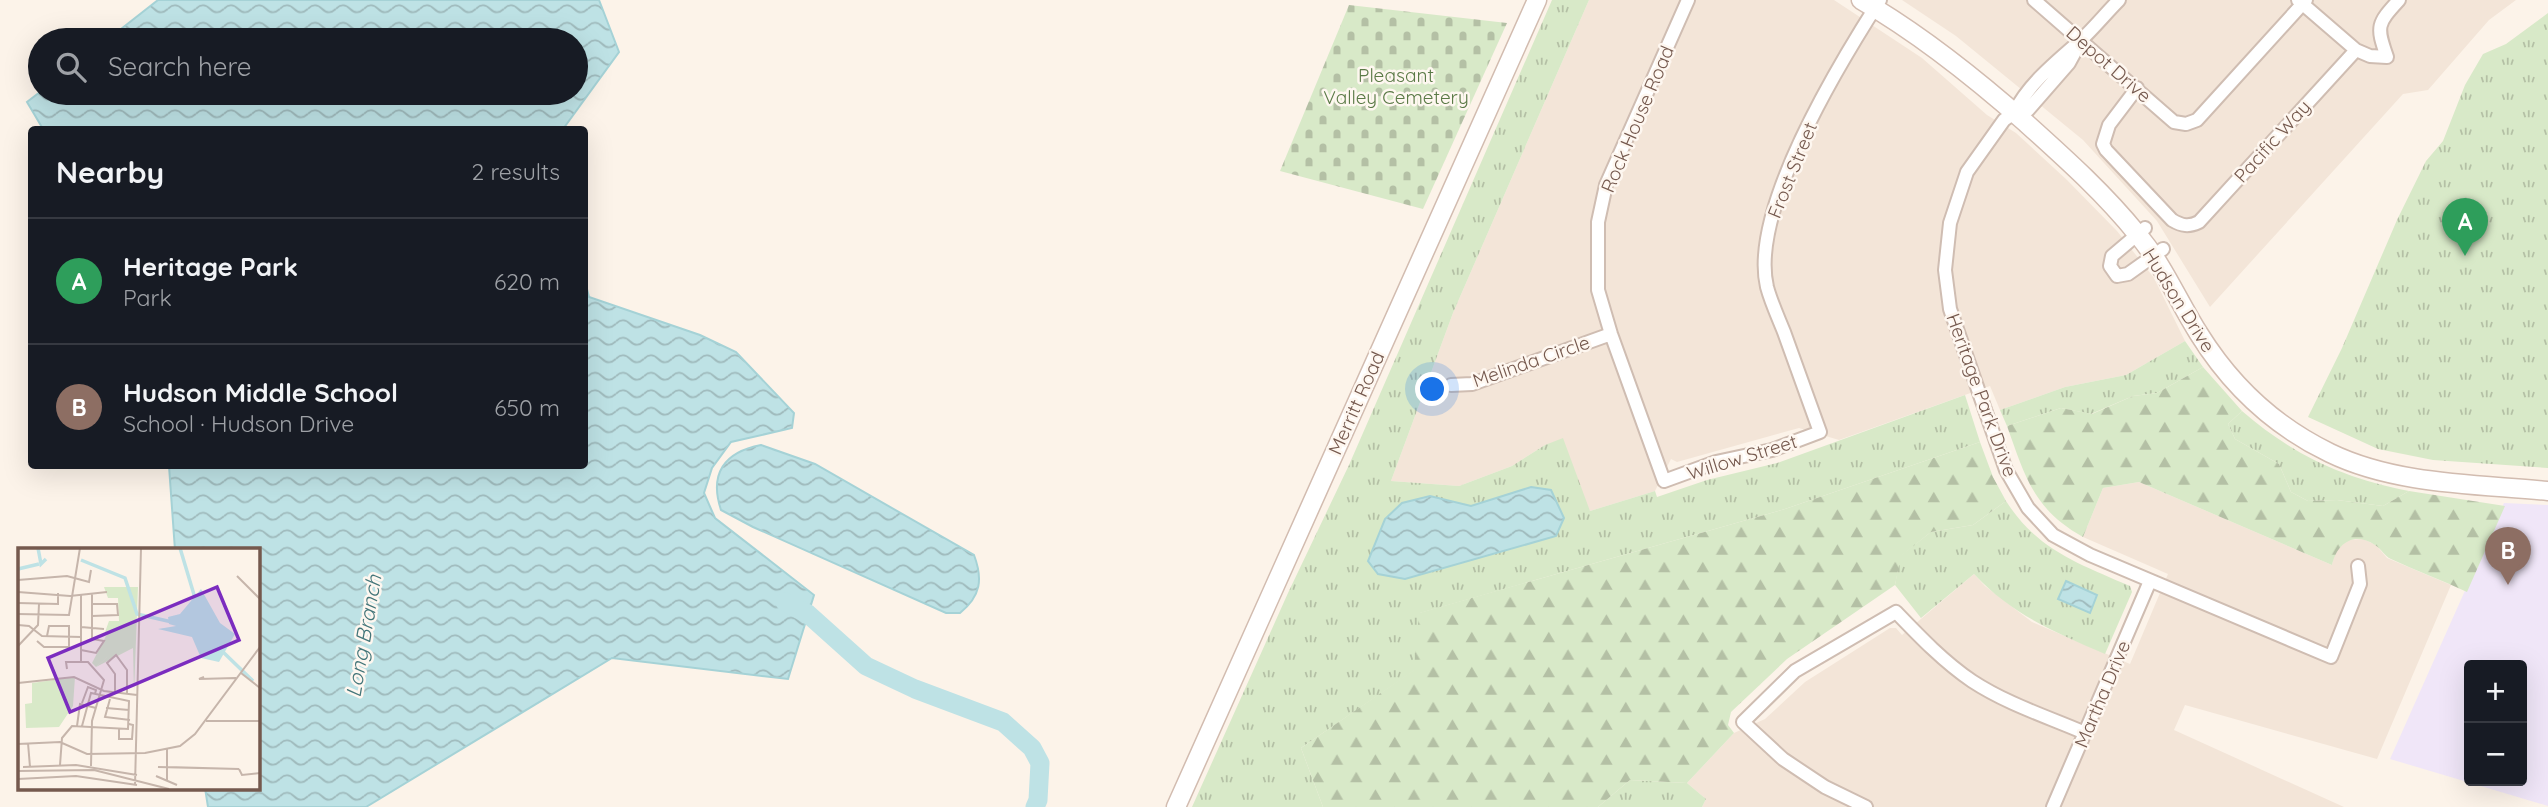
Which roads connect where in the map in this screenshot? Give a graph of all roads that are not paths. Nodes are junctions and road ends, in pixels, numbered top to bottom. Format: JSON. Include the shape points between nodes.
{"nodes":[{"id":1,"x":1537,"y":0,"type":"edge"},
{"id":2,"x":1688,"y":0,"type":"edge"},
{"id":3,"x":2034,"y":0,"type":"edge"},
{"id":4,"x":2119,"y":0,"type":"edge"},
{"id":5,"x":2399,"y":0,"type":"edge"},
{"id":6,"x":2302,"y":1,"type":"edge"},
{"id":7,"x":1875,"y":2,"type":"edge"},
{"id":8,"x":2082,"y":39,"type":"junction"},
{"id":9,"x":2356,"y":50,"type":"junction"},
{"id":10,"x":2137,"y":88,"type":"junction"},
{"id":11,"x":2020,"y":109,"type":"junction"},
{"id":12,"x":2141,"y":231,"type":"junction"},
{"id":13,"x":2158,"y":252,"type":"junction"},
{"id":14,"x":1611,"y":334,"type":"junction"},
{"id":15,"x":1451,"y":385,"type":"dead end"},
{"id":16,"x":1819,"y":432,"type":"joint"},
{"id":17,"x":2548,"y":478,"type":"edge"},
{"id":18,"x":1664,"y":481,"type":"joint"},
{"id":19,"x":2548,"y":491,"type":"edge"},
{"id":20,"x":2358,"y":566,"type":"dead end"},
{"id":21,"x":2150,"y":581,"type":"junction"},
{"id":22,"x":2085,"y":733,"type":"junction"},
{"id":23,"x":1176,"y":807,"type":"edge"},
{"id":24,"x":1866,"y":807,"type":"edge"},
{"id":25,"x":2053,"y":807,"type":"edge"}],
"edges":[{"from":1,"to":23,"type":"street","name":"Merritt Road"},
{"from":2,"to":14,"type":"street","name":"Rock House Road","via":[[1606,185],[1598,222],[1598,290]]},
{"from":3,"to":8,"type":"street","name":"Depot Drive"},
{"from":4,"to":8,"type":"street","name":"Heritage Park Drive"},
{"from":5,"to":9,"type":"street","via":[[2380,23],[2387,57],[2370,57]]},
{"from":6,"to":9,"type":"street"},
{"from":6,"to":10,"type":"street","name":"Depot Drive","via":[[2197,120],[2186,124],[2174,121]]},
{"from":7,"to":11,"type":"street","name":"Hudson Drive","via":[[1949,47]]},
{"from":7,"to":16,"type":"street","name":"Frost Street","via":[[1834,73],[1789,168],[1772,210],[1766,245],[1767,285]]},
{"from":8,"to":10,"type":"street","name":"Depot Drive"},
{"from":8,"to":11,"type":"street","name":"Heritage Park Drive","via":[[2070,62]]},
{"from":9,"to":10,"type":"street","name":"Pacific Way","via":[[2199,222],[2185,226],[2172,220],[2103,144],[2109,125]]},
{"from":11,"to":12,"type":"street","name":"Hudson Drive","via":[[2069,149]]},
{"from":11,"to":21,"type":"street","name":"Heritage Park Drive","via":[[1991,136],[1967,172],[1950,223],[1945,270],[1950,309],[2006,470],[2028,508],[2053,535]]},
{"from":12,"to":13,"type":"street","name":"Hudson Drive"},
{"from":12,"to":13,"type":"street","via":[[2112,256],[2110,266],[2117,276]]},
{"from":13,"to":17,"type":"street","name":"Hudson Drive","via":[[2232,366],[2305,427],[2370,457],[2398,463]]},
{"from":13,"to":19,"type":"street","name":"Hudson Drive","via":[[2198,333],[2230,380],[2299,436],[2332,454],[2385,472]]},
{"from":14,"to":15,"type":"street","name":"Melinda Circle","via":[[1472,384]]},
{"from":14,"to":18,"type":"street","name":"Rock House Road"},
{"from":16,"to":18,"type":"street","name":"Willow Street"},
{"from":20,"to":21,"type":"street","name":"Heritage Park Drive","via":[[2360,584],[2331,657]]},
{"from":21,"to":22,"type":"street","name":"Martha Drive"},
{"from":22,"to":24,"type":"street","via":[[1974,682],[1945,661],[1896,612],[1795,671],[1743,722],[1783,758]]},
{"from":22,"to":25,"type":"street","name":"Martha Drive"}]}
